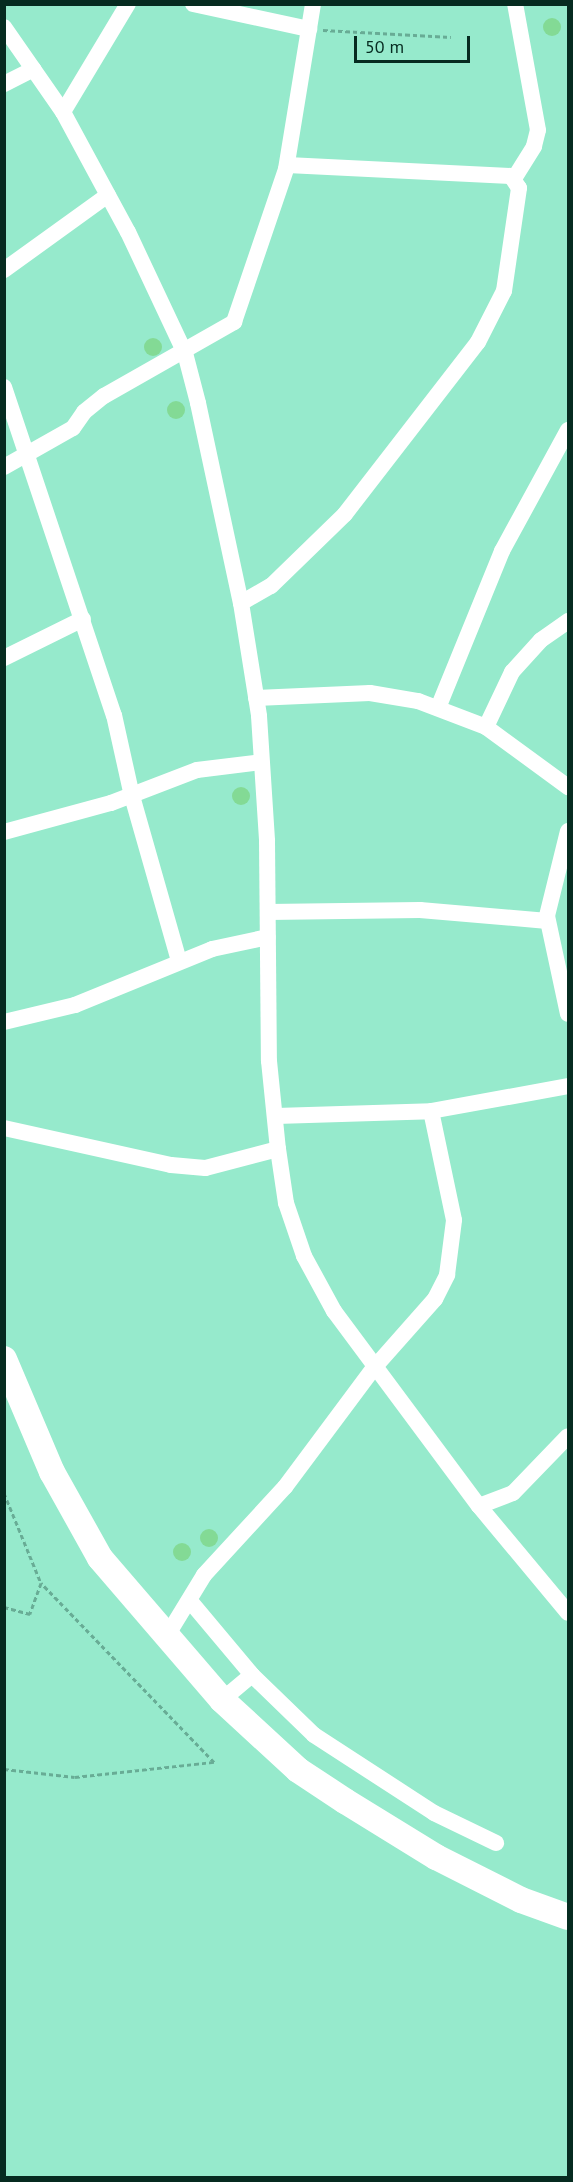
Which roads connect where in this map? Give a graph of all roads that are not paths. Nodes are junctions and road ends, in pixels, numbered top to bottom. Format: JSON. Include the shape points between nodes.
{"nodes":[{"id":1,"x":128,"y":4,"type":"edge"},
{"id":2,"x":194,"y":4,"type":"edge"},
{"id":3,"x":313,"y":4,"type":"edge"},
{"id":4,"x":515,"y":4,"type":"edge"},
{"id":5,"x":4,"y":27,"type":"edge"},
{"id":6,"x":309,"y":29,"type":"junction"},
{"id":7,"x":33,"y":69,"type":"junction"},
{"id":8,"x":4,"y":84,"type":"edge"},
{"id":9,"x":63,"y":112,"type":"junction"},
{"id":10,"x":287,"y":165,"type":"junction"},
{"id":11,"x":515,"y":177,"type":"junction"},
{"id":12,"x":108,"y":195,"type":"junction"},
{"id":13,"x":4,"y":270,"type":"edge"},
{"id":14,"x":185,"y":353,"type":"junction"},
{"id":15,"x":4,"y":387,"type":"edge"},
{"id":16,"x":568,"y":430,"type":"edge"},
{"id":17,"x":25,"y":456,"type":"junction"},
{"id":18,"x":4,"y":467,"type":"edge"},
{"id":19,"x":241,"y":603,"type":"junction"},
{"id":20,"x":83,"y":620,"type":"junction"},
{"id":21,"x":568,"y":621,"type":"edge"},
{"id":22,"x":4,"y":658,"type":"edge"},
{"id":23,"x":256,"y":698,"type":"junction"},
{"id":24,"x":438,"y":708,"type":"junction"},
{"id":25,"x":486,"y":728,"type":"junction"},
{"id":26,"x":262,"y":762,"type":"junction"},
{"id":27,"x":568,"y":787,"type":"edge"},
{"id":28,"x":132,"y":796,"type":"junction"},
{"id":29,"x":568,"y":831,"type":"edge"},
{"id":30,"x":4,"y":832,"type":"edge"},
{"id":31,"x":268,"y":912,"type":"junction"},
{"id":32,"x":548,"y":921,"type":"junction"},
{"id":33,"x":268,"y":937,"type":"junction"},
{"id":34,"x":179,"y":961,"type":"junction"},
{"id":35,"x":568,"y":1014,"type":"edge"},
{"id":36,"x":4,"y":1022,"type":"edge"},
{"id":37,"x":568,"y":1086,"type":"edge"},
{"id":38,"x":431,"y":1112,"type":"junction"},
{"id":39,"x":276,"y":1116,"type":"junction"},
{"id":40,"x":4,"y":1128,"type":"edge"},
{"id":41,"x":278,"y":1149,"type":"junction"},
{"id":42,"x":4,"y":1359,"type":"edge"},
{"id":43,"x":372,"y":1369,"type":"junction"},
{"id":44,"x":568,"y":1436,"type":"edge"},
{"id":45,"x":479,"y":1506,"type":"junction"},
{"id":46,"x":189,"y":1601,"type":"junction"},
{"id":47,"x":568,"y":1613,"type":"edge"},
{"id":48,"x":165,"y":1639,"type":"junction"},
{"id":49,"x":252,"y":1675,"type":"junction"},
{"id":50,"x":222,"y":1700,"type":"junction"},
{"id":51,"x":496,"y":1843,"type":"dead end"},
{"id":52,"x":568,"y":1917,"type":"edge"}],
"edges":[{"from":1,"to":9,"type":"street"},
{"from":2,"to":6,"type":"street"},
{"from":3,"to":6,"type":"street"},
{"from":4,"to":11,"type":"street","via":[[538,130],[534,146]]},
{"from":5,"to":7,"type":"street"},
{"from":6,"to":10,"type":"street"},
{"from":7,"to":8,"type":"street"},
{"from":7,"to":9,"type":"street"},
{"from":9,"to":12,"type":"street"},
{"from":10,"to":11,"type":"street"},
{"from":10,"to":14,"type":"street","via":[[234,322]]},
{"from":11,"to":19,"type":"street","via":[[519,188],[504,291],[478,342],[345,514],[271,586]]},
{"from":12,"to":13,"type":"street"},
{"from":12,"to":14,"type":"street"},
{"from":14,"to":17,"type":"street","via":[[104,396],[84,412],[73,428]]},
{"from":14,"to":19,"type":"street"},
{"from":15,"to":17,"type":"street"},
{"from":16,"to":24,"type":"street","via":[[502,551]]},
{"from":17,"to":18,"type":"street"},
{"from":17,"to":20,"type":"street"},
{"from":19,"to":23,"type":"street"},
{"from":20,"to":22,"type":"street"},
{"from":20,"to":28,"type":"street","via":[[114,715]]},
{"from":21,"to":25,"type":"street","via":[[541,640],[512,672]]},
{"from":23,"to":24,"type":"street","via":[[384,694]]},
{"from":23,"to":26,"type":"street"},
{"from":24,"to":25,"type":"street"},
{"from":25,"to":27,"type":"street"},
{"from":26,"to":28,"type":"street","via":[[197,771]]},
{"from":26,"to":31,"type":"street"},
{"from":28,"to":30,"type":"street"},
{"from":28,"to":34,"type":"street"},
{"from":29,"to":32,"type":"street"},
{"from":31,"to":32,"type":"street","via":[[420,910]]},
{"from":31,"to":33,"type":"street"},
{"from":32,"to":35,"type":"street"},
{"from":33,"to":34,"type":"street"},
{"from":33,"to":39,"type":"street","via":[[269,1060]]},
{"from":34,"to":36,"type":"street","via":[[75,1005]]},
{"from":37,"to":38,"type":"street"},
{"from":38,"to":39,"type":"street"},
{"from":38,"to":43,"type":"street","via":[[454,1220],[447,1275],[429,1306]]},
{"from":39,"to":41,"type":"street"},
{"from":40,"to":41,"type":"street","via":[[171,1166],[205,1168]]},
{"from":41,"to":43,"type":"street","via":[[286,1203],[304,1256]]},
{"from":42,"to":48,"type":"highway","via":[[72,1512],[100,1558]]},
{"from":43,"to":45,"type":"street"},
{"from":43,"to":46,"type":"street","via":[[285,1487],[204,1575]]},
{"from":44,"to":45,"type":"street","via":[[513,1493]]},
{"from":45,"to":47,"type":"street"},
{"from":46,"to":48,"type":"street"},
{"from":46,"to":49,"type":"street"},
{"from":48,"to":50,"type":"highway"},
{"from":49,"to":50,"type":"street"},
{"from":49,"to":51,"type":"street","via":[[288,1713],[337,1751],[434,1813]]},
{"from":50,"to":52,"type":"highway","via":[[298,1770],[345,1801],[436,1857],[521,1900]]}]}
